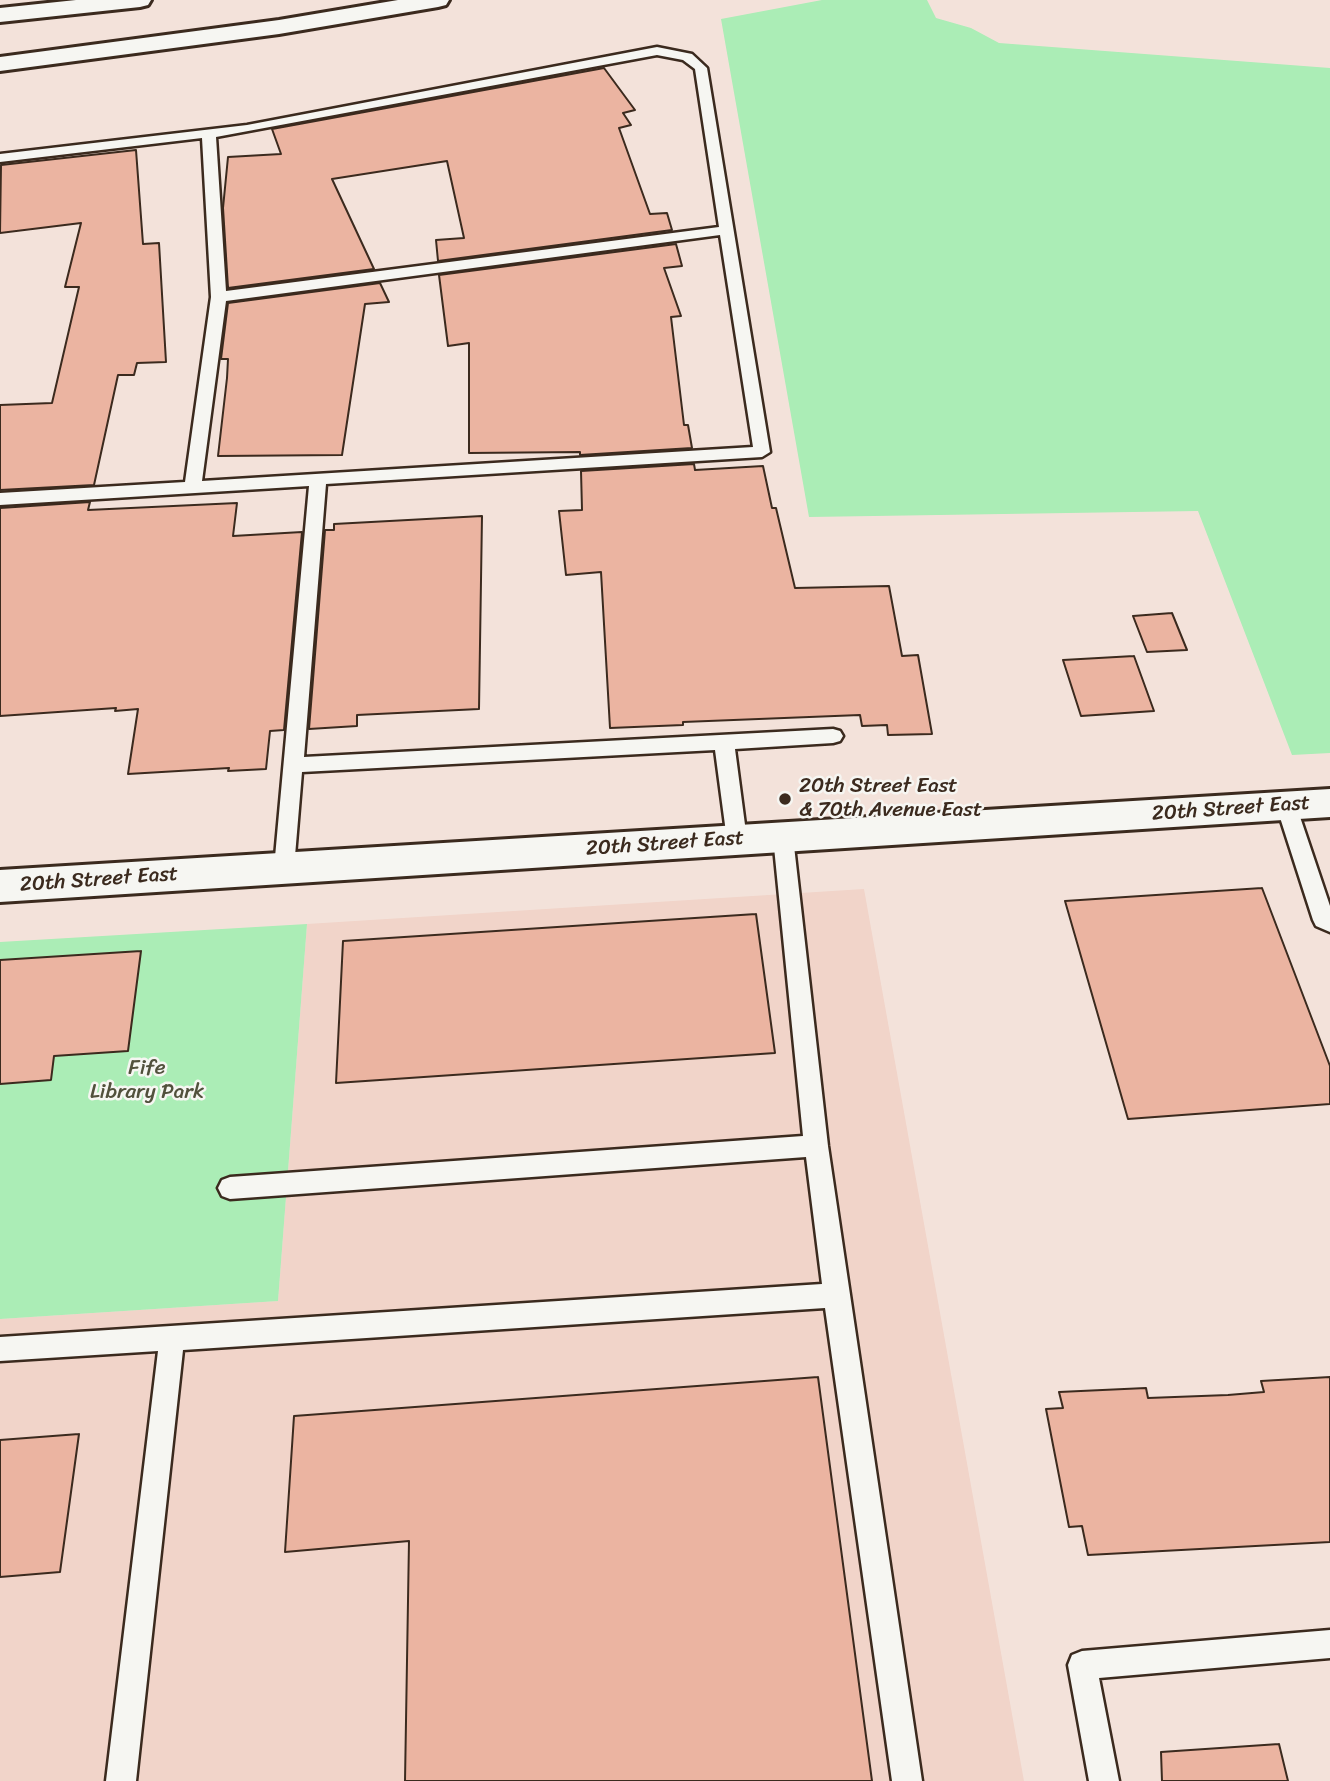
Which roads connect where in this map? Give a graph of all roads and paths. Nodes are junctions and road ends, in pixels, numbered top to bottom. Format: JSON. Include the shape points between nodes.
{"nodes":[{"id":1,"x":140,"y":0,"type":"edge"},
{"id":2,"x":438,"y":0,"type":"edge"},
{"id":3,"x":0,"y":15,"type":"edge"},
{"id":4,"x":0,"y":64,"type":"edge"},
{"id":5,"x":209,"y":134,"type":"junction"},
{"id":6,"x":0,"y":158,"type":"edge"},
{"id":7,"x":727,"y":230,"type":"junction"},
{"id":8,"x":219,"y":297,"type":"junction"},
{"id":9,"x":318,"y":479,"type":"junction"},
{"id":10,"x":193,"y":487,"type":"junction"},
{"id":11,"x":0,"y":499,"type":"edge"},
{"id":12,"x":833,"y":736,"type":"dead end"},
{"id":13,"x":724,"y":741,"type":"junction"},
{"id":14,"x":293,"y":765,"type":"junction"},
{"id":15,"x":1330,"y":803,"type":"edge"},
{"id":16,"x":1286,"y":805,"type":"junction"},
{"id":17,"x":783,"y":837,"type":"junction"},
{"id":18,"x":737,"y":840,"type":"junction"},
{"id":19,"x":284,"y":868,"type":"junction"},
{"id":20,"x":0,"y":886,"type":"edge"},
{"id":21,"x":1330,"y":923,"type":"edge"},
{"id":22,"x":817,"y":1146,"type":"junction"},
{"id":23,"x":230,"y":1188,"type":"dead end"},
{"id":24,"x":836,"y":1295,"type":"junction"},
{"id":25,"x":172,"y":1337,"type":"junction"},
{"id":26,"x":0,"y":1349,"type":"edge"},
{"id":27,"x":1330,"y":1644,"type":"edge"},
{"id":28,"x":121,"y":1781,"type":"edge"},
{"id":29,"x":907,"y":1781,"type":"edge"},
{"id":30,"x":1104,"y":1781,"type":"edge"}],
"edges":[{"from":1,"to":3,"type":"main road"},
{"from":2,"to":4,"type":"main road","via":[[279,27]]},
{"from":5,"to":6,"type":"lane"},
{"from":5,"to":7,"type":"lane","via":[[657,51],[674,52],[701,68]]},
{"from":5,"to":8,"type":"lane"},
{"from":7,"to":8,"type":"lane"},
{"from":7,"to":9,"type":"lane","via":[[762,452]]},
{"from":8,"to":10,"type":"lane"},
{"from":9,"to":10,"type":"lane"},
{"from":9,"to":14,"type":"lane"},
{"from":10,"to":11,"type":"lane"},
{"from":12,"to":13,"type":"lane"},
{"from":13,"to":14,"type":"lane"},
{"from":13,"to":18,"type":"lane"},
{"from":14,"to":19,"type":"lane"},
{"from":15,"to":16,"type":"main road","name":"20th Street East"},
{"from":16,"to":17,"type":"main road","name":"20th Street East"},
{"from":16,"to":21,"type":"lane","via":[[1324,920]]},
{"from":17,"to":18,"type":"main road","name":"20th Street East"},
{"from":17,"to":22,"type":"lane"},
{"from":18,"to":19,"type":"main road","name":"20th Street East"},
{"from":19,"to":20,"type":"main road","name":"20th Street East"},
{"from":22,"to":23,"type":"lane"},
{"from":22,"to":24,"type":"lane"},
{"from":24,"to":25,"type":"lane"},
{"from":24,"to":29,"type":"lane"},
{"from":25,"to":26,"type":"lane"},
{"from":25,"to":28,"type":"lane"},
{"from":27,"to":30,"type":"lane","via":[[1082,1665]]}]}
